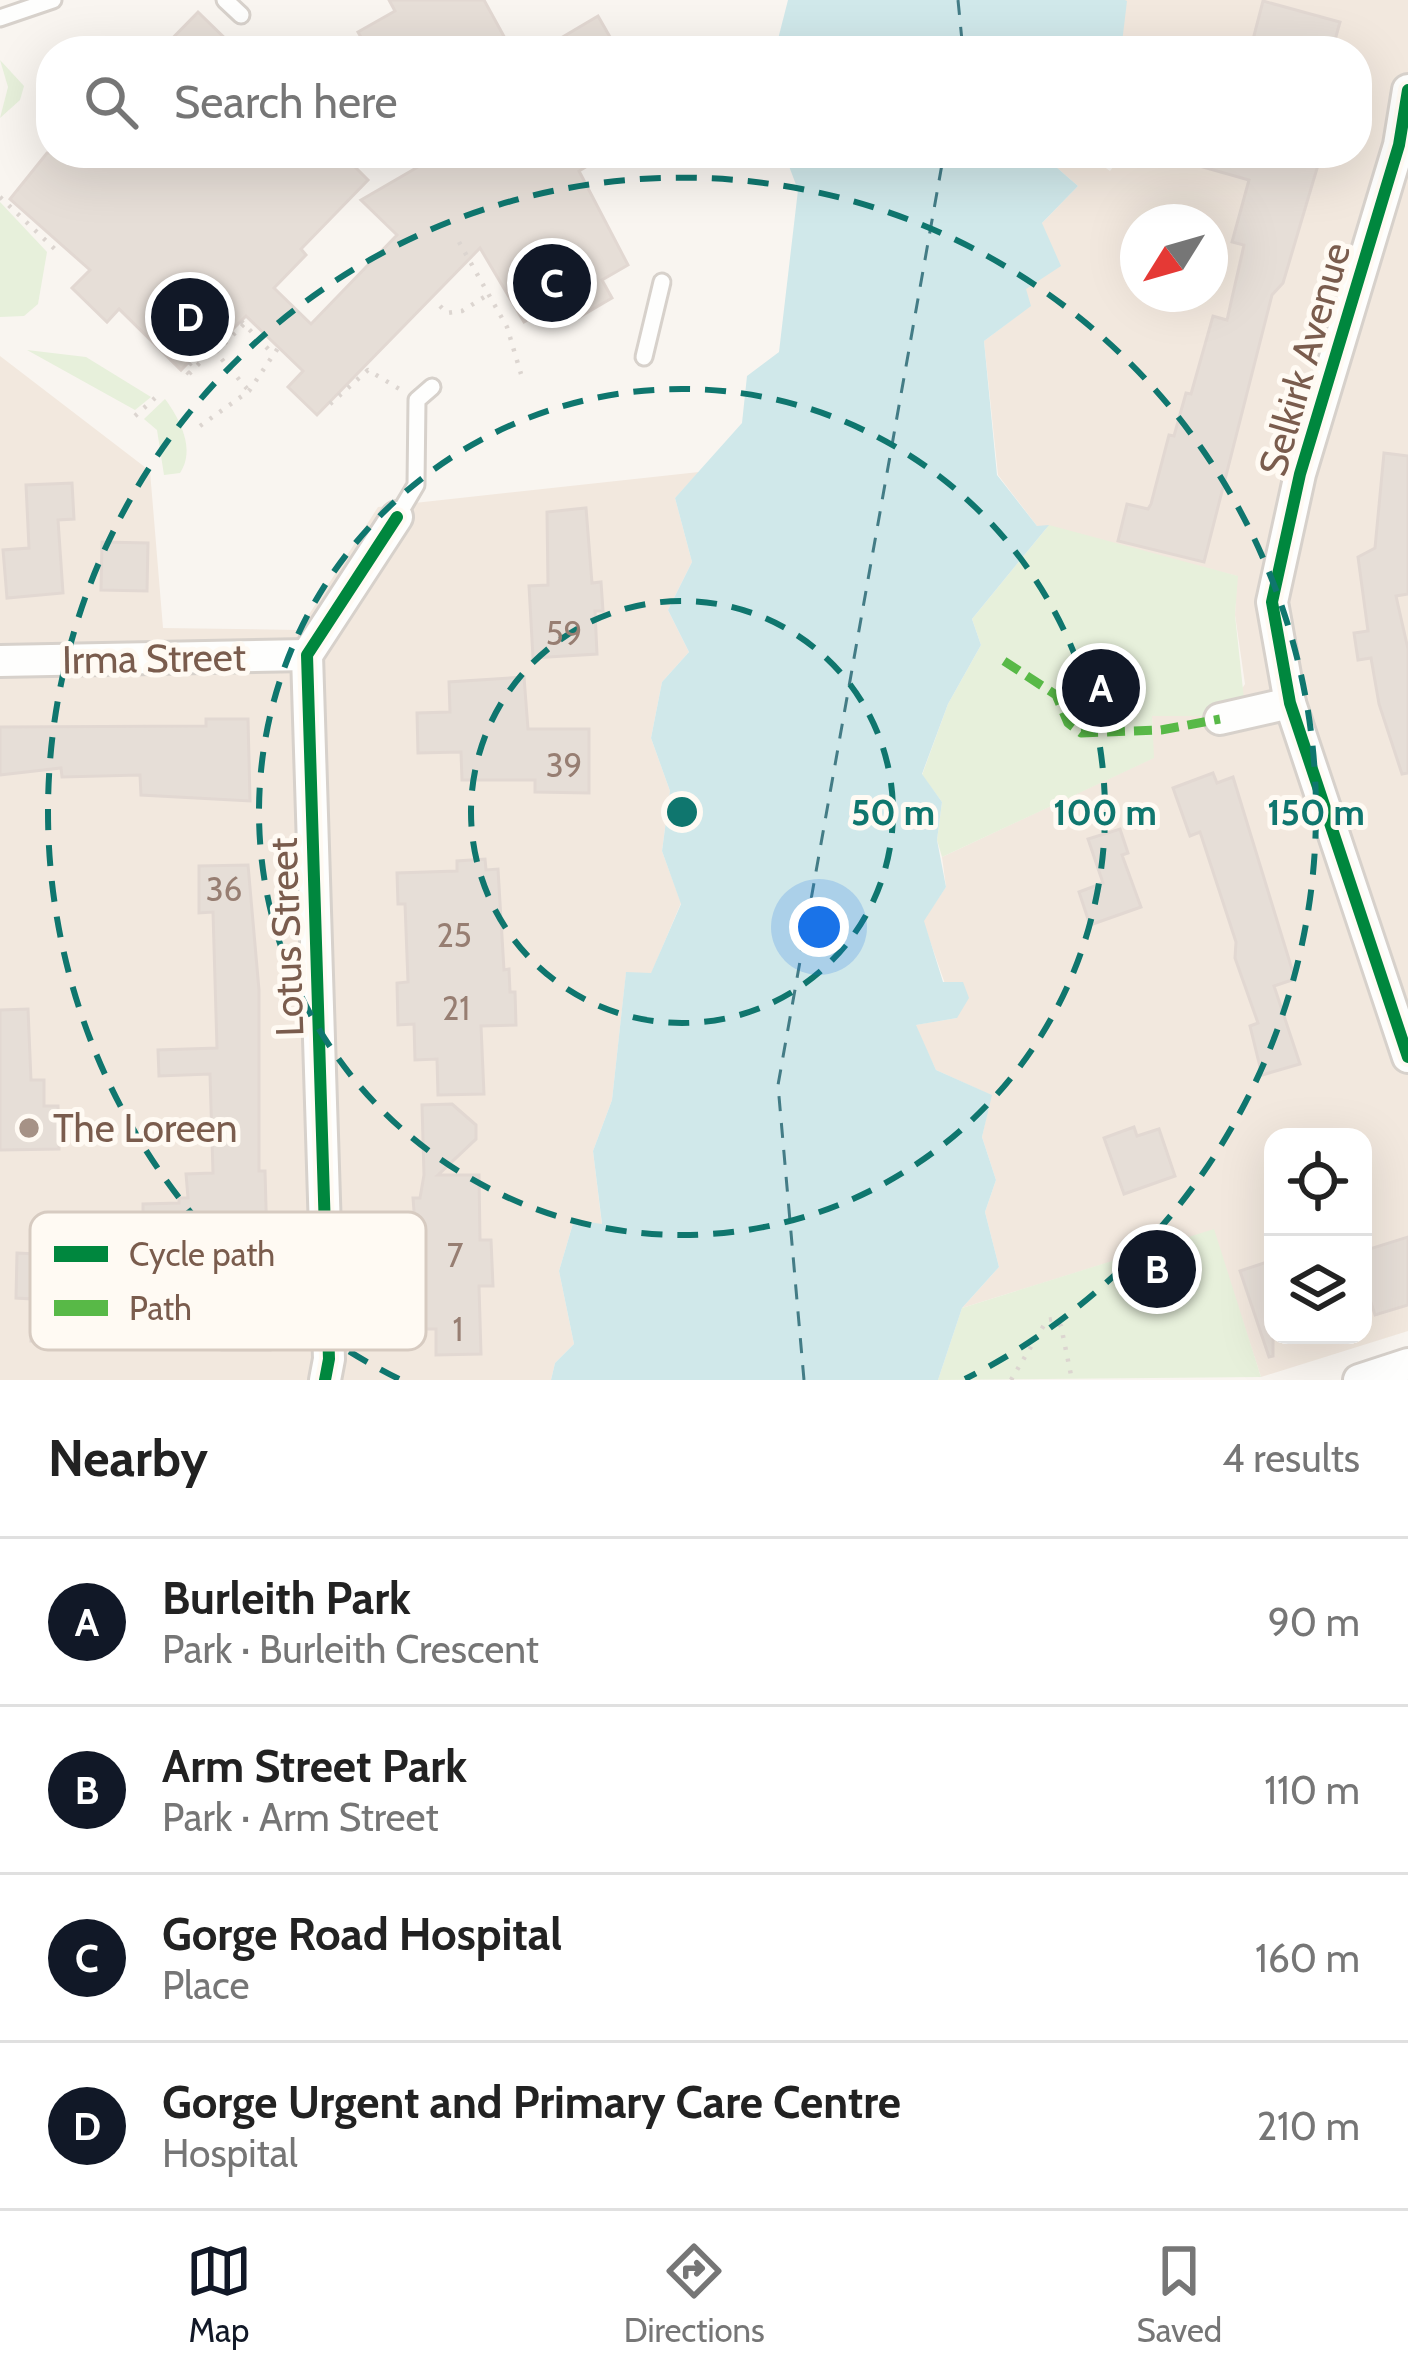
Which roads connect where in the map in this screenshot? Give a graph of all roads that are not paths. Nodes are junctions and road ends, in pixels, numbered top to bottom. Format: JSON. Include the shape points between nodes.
{"nodes":[{"id":1,"x":53,"y":0,"type":"edge"},
{"id":2,"x":226,"y":0,"type":"edge"},
{"id":3,"x":241,"y":15,"type":"dead end"},
{"id":4,"x":0,"y":18,"type":"edge"},
{"id":5,"x":1408,"y":90,"type":"edge"},
{"id":6,"x":1403,"y":146,"type":"edge"},
{"id":7,"x":662,"y":282,"type":"dead end"},
{"id":8,"x":644,"y":357,"type":"dead end"},
{"id":9,"x":431,"y":387,"type":"dead end"},
{"id":10,"x":397,"y":518,"type":"joint"},
{"id":11,"x":307,"y":655,"type":"junction"},
{"id":12,"x":0,"y":661,"type":"edge"},
{"id":13,"x":1290,"y":703,"type":"junction"},
{"id":14,"x":1220,"y":719,"type":"dead end"},
{"id":15,"x":1408,"y":952,"type":"edge"},
{"id":16,"x":1378,"y":962,"type":"junction"},
{"id":17,"x":1408,"y":1057,"type":"edge"},
{"id":18,"x":324,"y":1212,"type":"edge"},
{"id":19,"x":329,"y":1350,"type":"edge"},
{"id":20,"x":1408,"y":1364,"type":"edge"},
{"id":21,"x":325,"y":1380,"type":"edge"},
{"id":22,"x":1359,"y":1380,"type":"edge"}],
"edges":[{"from":1,"to":4,"type":"lane"},
{"from":2,"to":3,"type":"lane"},
{"from":5,"to":6,"type":"street","name":"Selkirk Avenue"},
{"from":6,"to":13,"type":"street","name":"Selkirk Avenue","via":[[1300,474],[1272,602]]},
{"from":7,"to":8,"type":"lane"},
{"from":9,"to":10,"type":"lane","via":[[417,400],[416,484]]},
{"from":10,"to":11,"type":"street"},
{"from":11,"to":12,"type":"street","name":"Irma Street"},
{"from":11,"to":18,"type":"street","name":"Lotus Street"},
{"from":13,"to":14,"type":"street"},
{"from":13,"to":16,"type":"street","name":"Selkirk Avenue"},
{"from":15,"to":16,"type":"street"},
{"from":16,"to":17,"type":"street","name":"Selkirk Avenue"},
{"from":19,"to":21,"type":"street","name":"Lotus Street"},
{"from":20,"to":22,"type":"street"}]}
